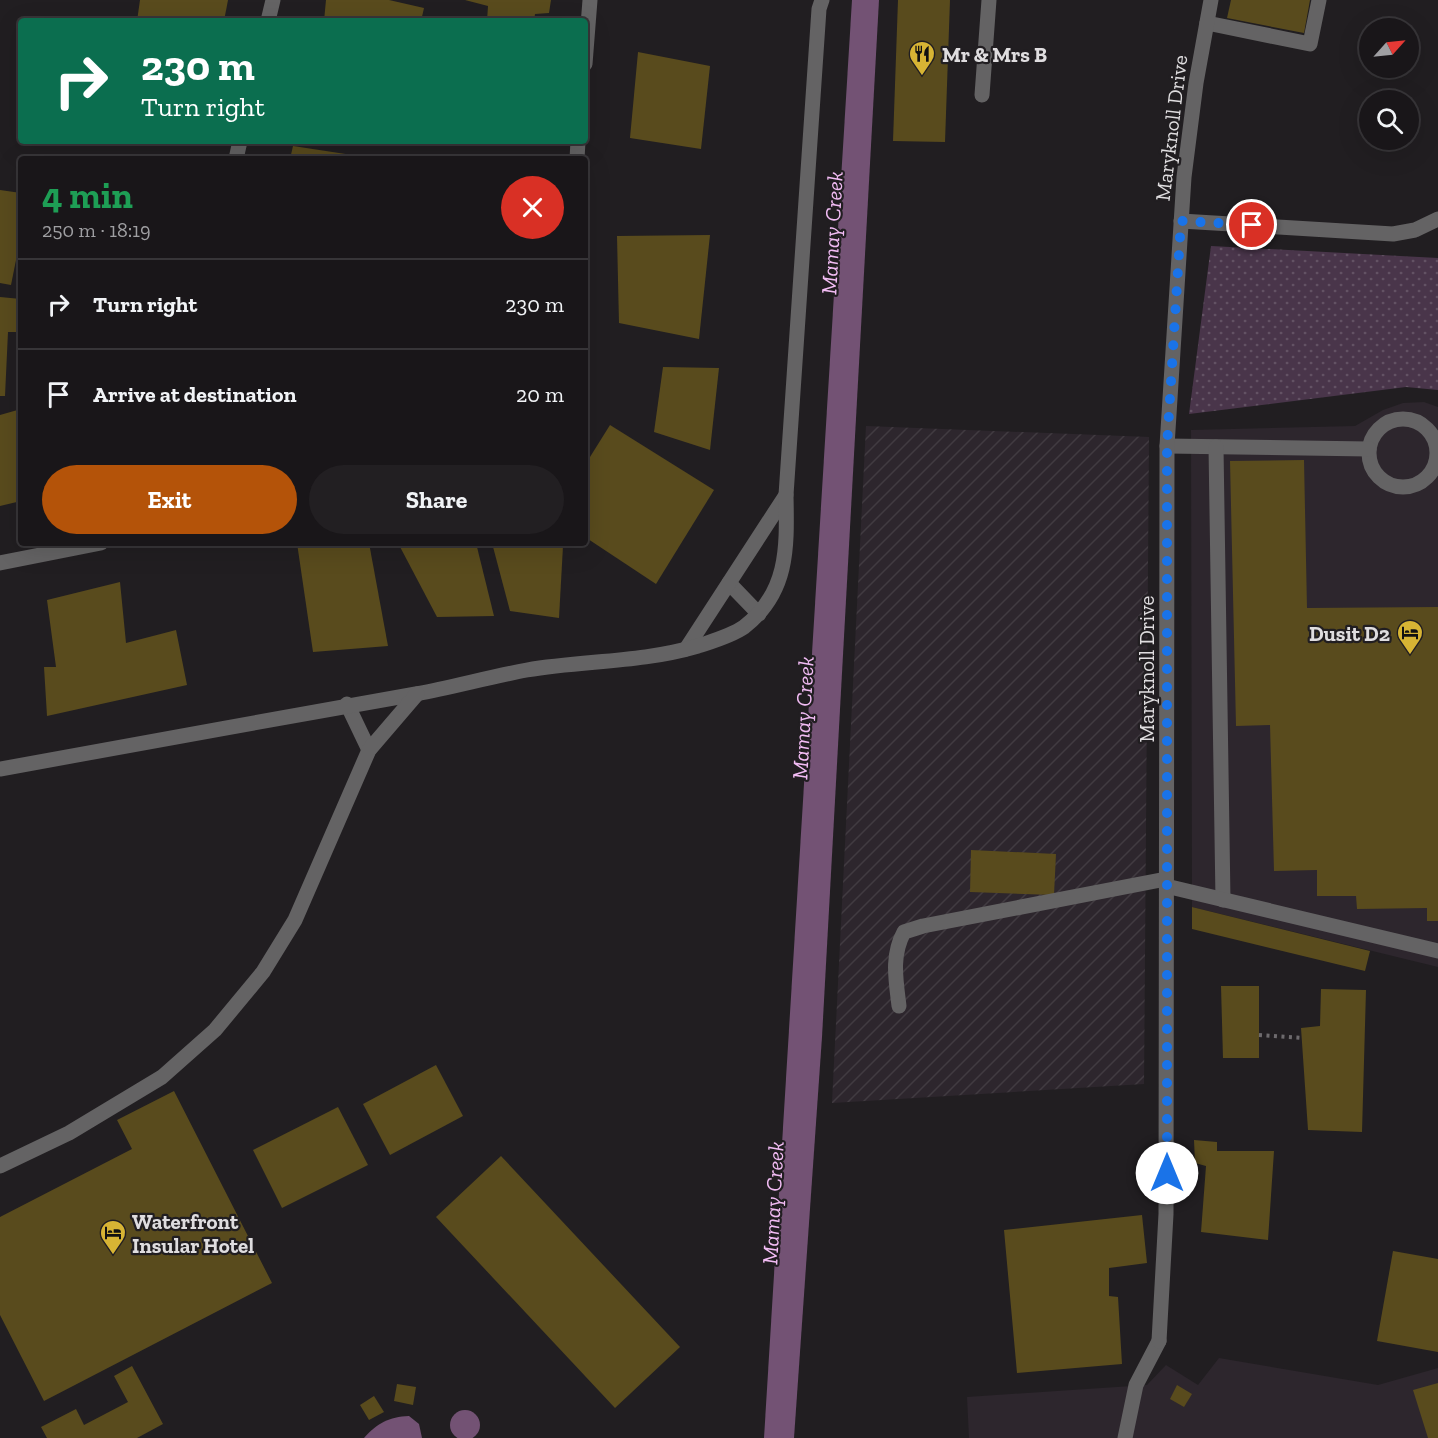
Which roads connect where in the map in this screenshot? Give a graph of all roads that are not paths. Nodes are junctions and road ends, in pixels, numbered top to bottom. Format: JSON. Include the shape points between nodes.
{"nodes":[{"id":1,"x":273,"y":0,"type":"edge"},
{"id":2,"x":590,"y":0,"type":"edge"},
{"id":3,"x":989,"y":0,"type":"edge"},
{"id":4,"x":1211,"y":0,"type":"edge"},
{"id":5,"x":1319,"y":0,"type":"edge"},
{"id":6,"x":819,"y":3,"type":"edge"},
{"id":7,"x":269,"y":18,"type":"edge"},
{"id":8,"x":1207,"y":23,"type":"junction"},
{"id":9,"x":588,"y":26,"type":"edge"},
{"id":10,"x":982,"y":95,"type":"dead end"},
{"id":11,"x":1438,"y":219,"type":"edge"},
{"id":12,"x":1181,"y":221,"type":"junction"},
{"id":13,"x":1167,"y":446,"type":"junction"},
{"id":14,"x":1216,"y":447,"type":"junction"},
{"id":15,"x":1437,"y":447,"type":"edge"},
{"id":16,"x":1369,"y":449,"type":"junction"},
{"id":17,"x":786,"y":495,"type":"junction"},
{"id":18,"x":86,"y":546,"type":"edge"},
{"id":19,"x":0,"y":563,"type":"edge"},
{"id":20,"x":729,"y":584,"type":"junction"},
{"id":21,"x":759,"y":614,"type":"junction"},
{"id":22,"x":686,"y":650,"type":"junction"},
{"id":23,"x":417,"y":694,"type":"junction"},
{"id":24,"x":347,"y":705,"type":"junction"},
{"id":25,"x":369,"y":750,"type":"junction"},
{"id":26,"x":0,"y":769,"type":"edge"},
{"id":27,"x":1166,"y":882,"type":"junction"},
{"id":28,"x":1223,"y":900,"type":"junction"},
{"id":29,"x":1438,"y":951,"type":"edge"},
{"id":30,"x":899,"y":1006,"type":"dead end"},
{"id":31,"x":0,"y":1166,"type":"edge"},
{"id":32,"x":1125,"y":1438,"type":"edge"}],
"edges":[{"from":1,"to":7,"type":"street"},
{"from":2,"to":9,"type":"street"},
{"from":3,"to":10,"type":"street"},
{"from":4,"to":8,"type":"street","name":"Maryknoll Drive"},
{"from":5,"to":8,"type":"street","via":[[1310,44]]},
{"from":6,"to":17,"type":"street"},
{"from":8,"to":12,"type":"street","name":"Maryknoll Drive","via":[[1196,83]]},
{"from":11,"to":12,"type":"street","via":[[1415,230],[1393,234]]},
{"from":12,"to":13,"type":"street","name":"Maryknoll Drive"},
{"from":13,"to":14,"type":"street"},
{"from":13,"to":27,"type":"street","name":"Maryknoll Drive"},
{"from":14,"to":16,"type":"street"},
{"from":14,"to":28,"type":"street"},
{"from":15,"to":16,"type":"street","via":[[1426,428],[1407,418],[1386,423],[1371,439]]},
{"from":15,"to":16,"type":"street","via":[[1428,476],[1405,487],[1379,477],[1369,460]]},
{"from":17,"to":20,"type":"street"},
{"from":17,"to":21,"type":"street","via":[[784,566],[775,593]]},
{"from":18,"to":19,"type":"street"},
{"from":20,"to":21,"type":"street"},
{"from":20,"to":22,"type":"street"},
{"from":21,"to":22,"type":"street","via":[[716,641]]},
{"from":22,"to":23,"type":"street","via":[[626,662],[525,671]]},
{"from":23,"to":24,"type":"street"},
{"from":23,"to":25,"type":"street"},
{"from":24,"to":25,"type":"street"},
{"from":24,"to":26,"type":"street"},
{"from":25,"to":31,"type":"street","via":[[295,920],[263,972],[215,1030],[162,1077],[69,1133]]},
{"from":27,"to":28,"type":"street"},
{"from":27,"to":30,"type":"street","via":[[1056,898],[904,932],[896,947]]},
{"from":27,"to":32,"type":"street","name":"Maryknoll Drive","via":[[1166,1214],[1159,1341],[1136,1385]]},
{"from":28,"to":29,"type":"street"}]}
